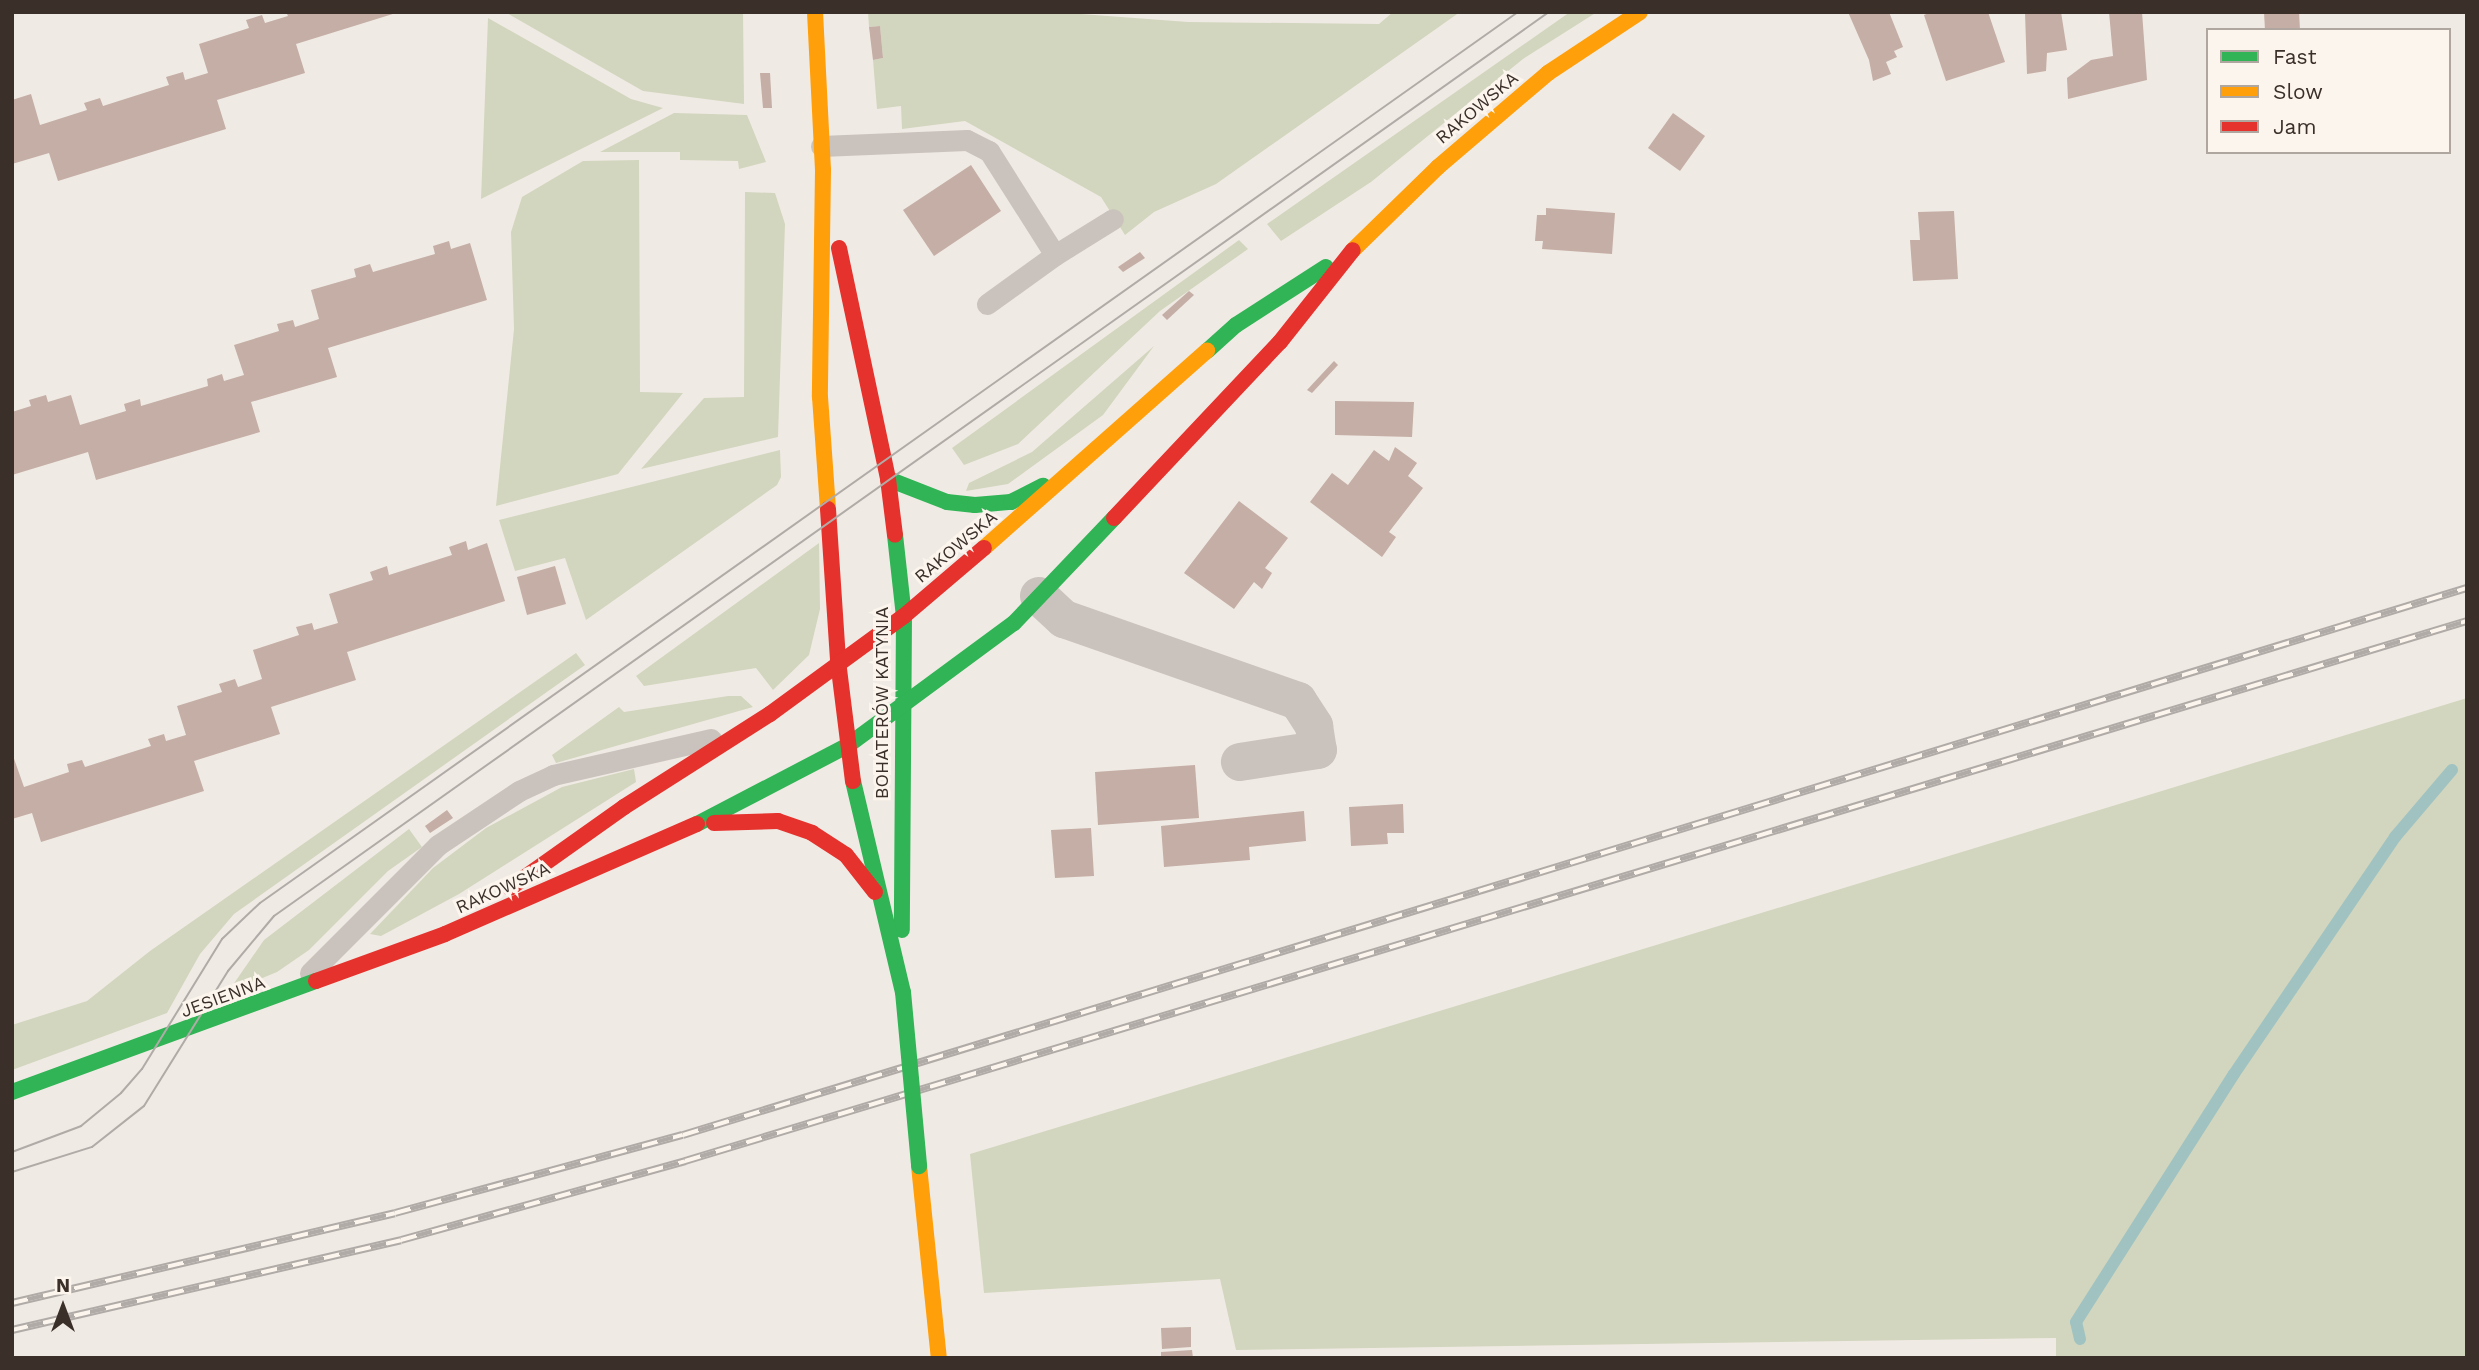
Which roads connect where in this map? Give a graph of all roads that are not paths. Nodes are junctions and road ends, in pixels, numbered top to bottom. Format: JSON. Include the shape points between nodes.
{"nodes":[{"id":1,"x":815,"y":12,"type":"edge"},
{"id":2,"x":1640,"y":12,"type":"edge"},
{"id":3,"x":821,"y":146,"type":"junction"},
{"id":4,"x":823,"y":170,"type":"junction"},
{"id":5,"x":1114,"y":219,"type":"dead end"},
{"id":6,"x":1352,"y":251,"type":"junction"},
{"id":7,"x":1055,"y":255,"type":"junction"},
{"id":8,"x":987,"y":304,"type":"dead end"},
{"id":9,"x":1076,"y":470,"type":"junction"},
{"id":10,"x":888,"y":480,"type":"junction"},
{"id":11,"x":1039,"y":596,"type":"junction"},
{"id":12,"x":904,"y":616,"type":"junction"},
{"id":13,"x":838,"y":661,"type":"junction"},
{"id":14,"x":905,"y":702,"type":"junction"},
{"id":15,"x":740,"y":730,"type":"junction"},
{"id":16,"x":847,"y":746,"type":"junction"},
{"id":17,"x":1240,"y":762,"type":"dead end"},
{"id":18,"x":688,"y":828,"type":"junction"},
{"id":19,"x":879,"y":898,"type":"junction"},
{"id":20,"x":445,"y":934,"type":"junction"},
{"id":21,"x":903,"y":992,"type":"junction"},
{"id":22,"x":266,"y":1002,"type":"junction"},
{"id":23,"x":12,"y":1092,"type":"edge"},
{"id":24,"x":939,"y":1358,"type":"edge"}],
"edges":[{"from":1,"to":3,"type":"street","name":"BOHATERÓW KATYNIA"},
{"from":2,"to":6,"type":"street","name":"RAKOWSKA","via":[[1527,91],[1438,167]]},
{"from":3,"to":4,"type":"street","name":"BOHATERÓW KATYNIA"},
{"from":3,"to":7,"type":"lane","via":[[967,140],[989,151]]},
{"from":4,"to":10,"type":"street","name":"BOHATERÓW KATYNIA"},
{"from":4,"to":13,"type":"street","name":"BOHATERÓW KATYNIA","via":[[820,397]]},
{"from":5,"to":7,"type":"lane"},
{"from":6,"to":9,"type":"street","name":"RAKOWSKA","via":[[1236,325]]},
{"from":6,"to":11,"type":"street","name":"RAKOWSKA","via":[[1280,342]]},
{"from":7,"to":8,"type":"lane"},
{"from":9,"to":10,"type":"street","via":[[1011,502],[975,505],[947,502]]},
{"from":9,"to":12,"type":"street","name":"RAKOWSKA"},
{"from":10,"to":12,"type":"street","name":"BOHATERÓW KATYNIA"},
{"from":11,"to":14,"type":"street","name":"RAKOWSKA","via":[[1014,623]]},
{"from":11,"to":17,"type":"street","via":[[1064,619],[1298,701],[1314,726],[1318,750]]},
{"from":12,"to":13,"type":"street","name":"RAKOWSKA"},
{"from":12,"to":14,"type":"street","name":"BOHATERÓW KATYNIA"},
{"from":13,"to":15,"type":"street","name":"RAKOWSKA","via":[[770,714]]},
{"from":13,"to":16,"type":"street","name":"BOHATERÓW KATYNIA"},
{"from":14,"to":16,"type":"street","name":"RAKOWSKA"},
{"from":14,"to":21,"type":"street","name":"BOHATERÓW KATYNIA"},
{"from":15,"to":20,"type":"street","name":"RAKOWSKA"},
{"from":15,"to":22,"type":"lane","via":[[553,775],[519,792],[438,845],[334,952]]},
{"from":16,"to":18,"type":"street","name":"RAKOWSKA"},
{"from":16,"to":19,"type":"street","name":"BOHATERÓW KATYNIA"},
{"from":18,"to":19,"type":"street","via":[[732,819],[778,821],[812,832],[846,855]]},
{"from":18,"to":20,"type":"street","name":"RAKOWSKA"},
{"from":19,"to":21,"type":"street","name":"BOHATERÓW KATYNIA"},
{"from":20,"to":22,"type":"street","name":"JESIENNA"},
{"from":21,"to":24,"type":"street","name":"BOHATERÓW KATYNIA","bridge":true},
{"from":22,"to":23,"type":"street","name":"JESIENNA"}]}
